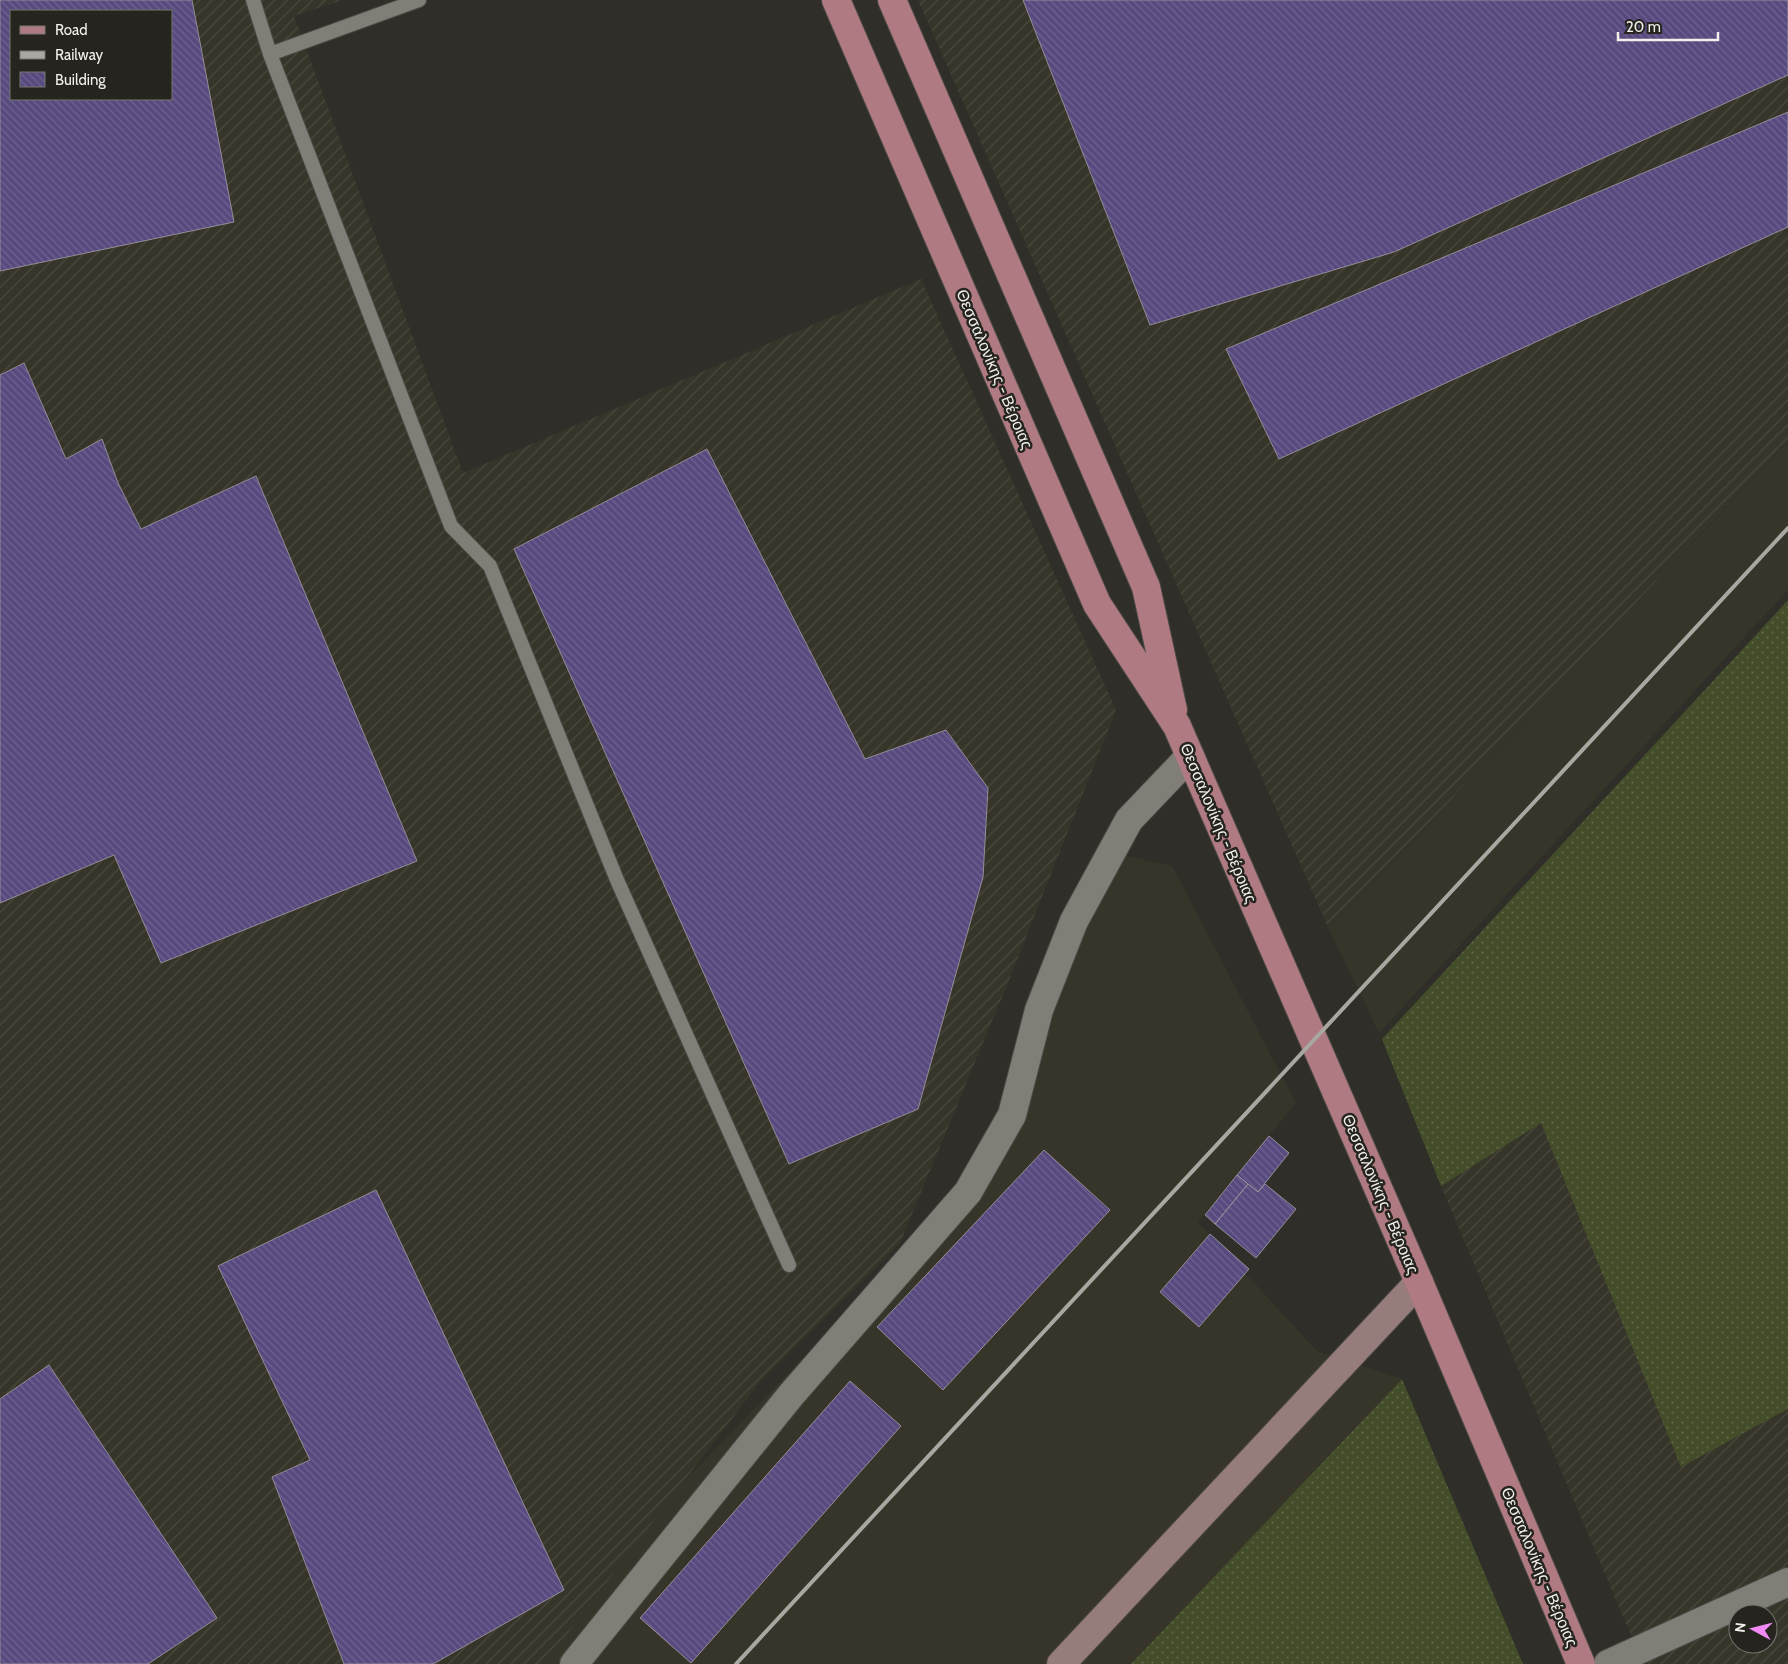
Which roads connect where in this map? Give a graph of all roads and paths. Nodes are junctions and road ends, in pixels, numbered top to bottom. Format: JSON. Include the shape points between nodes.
{"nodes":[{"id":1,"x":253,"y":0,"type":"edge"},
{"id":2,"x":418,"y":0,"type":"edge"},
{"id":3,"x":836,"y":0,"type":"edge"},
{"id":4,"x":892,"y":0,"type":"edge"},
{"id":5,"x":270,"y":54,"type":"junction"},
{"id":6,"x":1177,"y":726,"type":"junction"},
{"id":7,"x":1190,"y":756,"type":"junction"},
{"id":8,"x":789,"y":1265,"type":"dead end"},
{"id":9,"x":1419,"y":1282,"type":"junction"},
{"id":10,"x":1788,"y":1582,"type":"edge"},
{"id":11,"x":574,"y":1664,"type":"edge"},
{"id":12,"x":1060,"y":1664,"type":"edge"},
{"id":13,"x":1581,"y":1664,"type":"edge"},
{"id":14,"x":1608,"y":1664,"type":"edge"}],
"edges":[{"from":1,"to":5,"type":"lane"},
{"from":2,"to":5,"type":"lane"},
{"from":3,"to":6,"type":"main road","name":"Θεσσαλονίκης - Βέροιας","via":[[1097,604]]},
{"from":4,"to":6,"type":"main road","name":"Θεσσαλονίκης - Βέροιας","via":[[1146,587]]},
{"from":5,"to":8,"type":"lane","via":[[451,526],[490,566],[617,880]]},
{"from":6,"to":7,"type":"main road","name":"Θεσσαλονίκης - Βέροιας"},
{"from":7,"to":9,"type":"main road","name":"Θεσσαλονίκης - Βέροιας"},
{"from":7,"to":11,"type":"street","via":[[1129,820],[1074,921],[1039,1010],[1012,1115],[968,1192],[791,1395]]},
{"from":9,"to":12,"type":"street"},
{"from":9,"to":13,"type":"main road","name":"Θεσσαλονίκης - Βέροιας"},
{"from":10,"to":14,"type":"street"}]}
